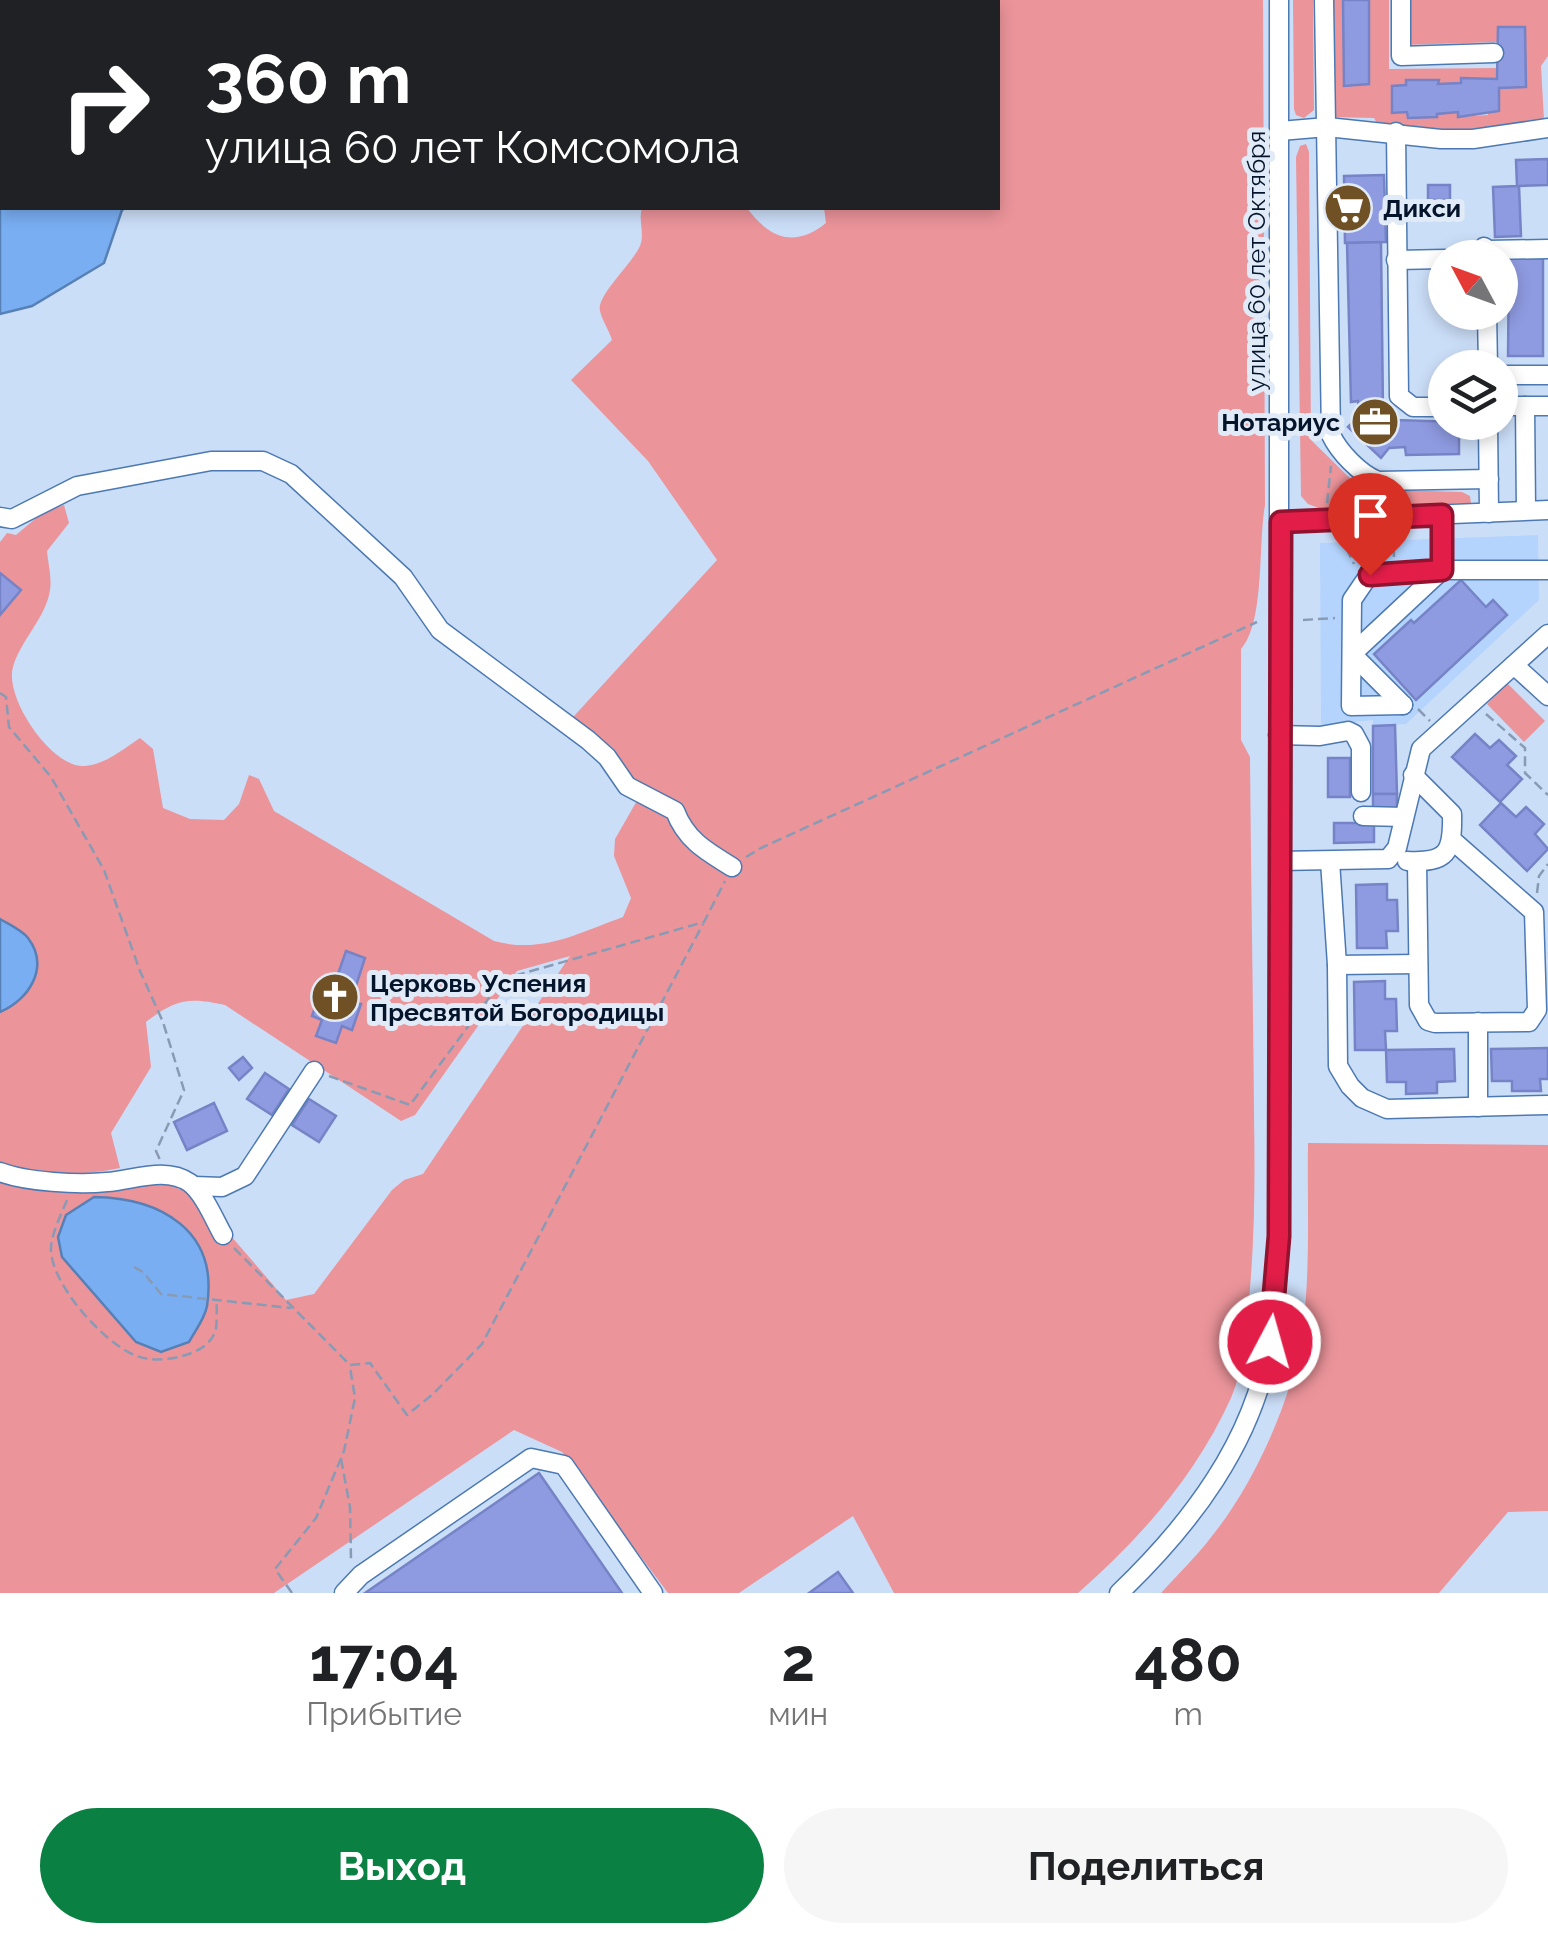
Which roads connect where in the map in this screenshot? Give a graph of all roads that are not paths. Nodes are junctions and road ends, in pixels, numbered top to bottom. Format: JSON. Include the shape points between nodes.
{"nodes":[{"id":1,"x":1279,"y":0,"type":"edge"},
{"id":2,"x":1324,"y":0,"type":"edge"},
{"id":3,"x":1401,"y":0,"type":"edge"},
{"id":4,"x":1494,"y":53,"type":"dead end"},
{"id":5,"x":1326,"y":127,"type":"junction"},
{"id":6,"x":1548,"y":128,"type":"edge"},
{"id":7,"x":1280,"y":131,"type":"junction"},
{"id":8,"x":1396,"y":132,"type":"junction"},
{"id":9,"x":1548,"y":249,"type":"edge"},
{"id":10,"x":1518,"y":250,"type":"edge"},
{"id":11,"x":1428,"y":259,"type":"edge"},
{"id":12,"x":1396,"y":260,"type":"junction"},
{"id":13,"x":1545,"y":374,"type":"edge"},
{"id":14,"x":1518,"y":375,"type":"edge"},
{"id":15,"x":1518,"y":406,"type":"edge"},
{"id":16,"x":1526,"y":406,"type":"junction"},
{"id":17,"x":1548,"y":406,"type":"edge"},
{"id":18,"x":1428,"y":407,"type":"edge"},
{"id":19,"x":1488,"y":440,"type":"edge"},
{"id":20,"x":1489,"y":479,"type":"junction"},
{"id":21,"x":1526,"y":510,"type":"junction"},
{"id":22,"x":1548,"y":510,"type":"edge"},
{"id":23,"x":1489,"y":513,"type":"junction"},
{"id":24,"x":1442,"y":515,"type":"junction"},
{"id":25,"x":0,"y":516,"type":"edge"},
{"id":26,"x":1281,"y":522,"type":"junction"},
{"id":27,"x":1442,"y":570,"type":"junction"},
{"id":28,"x":1548,"y":570,"type":"edge"},
{"id":29,"x":1548,"y":634,"type":"edge"},
{"id":30,"x":1352,"y":654,"type":"junction"},
{"id":31,"x":1514,"y":665,"type":"junction"},
{"id":32,"x":1548,"y":696,"type":"edge"},
{"id":33,"x":1278,"y":735,"type":"junction"},
{"id":34,"x":1413,"y":775,"type":"junction"},
{"id":35,"x":1361,"y":792,"type":"dead end"},
{"id":36,"x":1363,"y":816,"type":"dead end"},
{"id":37,"x":1404,"y":818,"type":"junction"},
{"id":38,"x":1452,"y":840,"type":"junction"},
{"id":39,"x":1382,"y":860,"type":"junction"},
{"id":40,"x":1279,"y":861,"type":"junction"},
{"id":41,"x":1330,"y":861,"type":"junction"},
{"id":42,"x":1417,"y":862,"type":"junction"},
{"id":43,"x":732,"y":867,"type":"road end"},
{"id":44,"x":1418,"y":964,"type":"junction"},
{"id":45,"x":1337,"y":965,"type":"junction"},
{"id":46,"x":1478,"y":1022,"type":"junction"},
{"id":47,"x":314,"y":1071,"type":"road end"},
{"id":48,"x":1548,"y":1105,"type":"edge"},
{"id":49,"x":1478,"y":1107,"type":"junction"},
{"id":50,"x":0,"y":1172,"type":"edge"},
{"id":51,"x":194,"y":1186,"type":"junction"},
{"id":52,"x":223,"y":1235,"type":"road end"},
{"id":53,"x":348,"y":1588,"type":"edge"},
{"id":54,"x":653,"y":1593,"type":"edge"},
{"id":55,"x":1118,"y":1593,"type":"edge"}],
"edges":[{"from":1,"to":7,"type":"street","name":"улица 60 лет Октября"},
{"from":2,"to":5,"type":"street"},
{"from":3,"to":4,"type":"street","via":[[1401,56]]},
{"from":5,"to":7,"type":"street"},
{"from":5,"to":8,"type":"street"},
{"from":5,"to":20,"type":"street","via":[[1336,445],[1378,480]]},
{"from":6,"to":8,"type":"street","via":[[1441,139]]},
{"from":7,"to":26,"type":"street","name":"улица 60 лет Октября"},
{"from":8,"to":12,"type":"street"},
{"from":9,"to":10,"type":"street"},
{"from":11,"to":12,"type":"street"},
{"from":12,"to":18,"type":"street","via":[[1398,396],[1413,407]]},
{"from":13,"to":14,"type":"street"},
{"from":15,"to":16,"type":"street"},
{"from":16,"to":17,"type":"street"},
{"from":16,"to":21,"type":"street"},
{"from":19,"to":20,"type":"street"},
{"from":20,"to":23,"type":"street"},
{"from":21,"to":22,"type":"street"},
{"from":21,"to":23,"type":"street"},
{"from":23,"to":24,"type":"street"},
{"from":24,"to":26,"type":"street"},
{"from":24,"to":27,"type":"street"},
{"from":25,"to":43,"type":"street","via":[[12,519],[76,486],[211,460],[263,462],[291,474],[403,577],[440,630],[588,740],[627,786],[675,811],[694,844]]},
{"from":26,"to":33,"type":"street","name":"улица 60 лет Октября"},
{"from":27,"to":28,"type":"street"},
{"from":27,"to":30,"type":"street"},
{"from":27,"to":30,"type":"street","via":[[1370,575],[1352,600]]},
{"from":29,"to":31,"type":"street"},
{"from":30,"to":30,"type":"street","via":[[1403,705],[1351,706]]},
{"from":31,"to":32,"type":"street"},
{"from":31,"to":34,"type":"street","via":[[1421,749]]},
{"from":33,"to":35,"type":"street","via":[[1354,734],[1361,747]]},
{"from":33,"to":40,"type":"street","name":"улица 60 лет Октября"},
{"from":34,"to":37,"type":"street"},
{"from":34,"to":38,"type":"street","via":[[1452,814]]},
{"from":36,"to":37,"type":"street"},
{"from":37,"to":39,"type":"street","via":[[1397,848]]},
{"from":38,"to":42,"type":"street","via":[[1438,860]]},
{"from":38,"to":46,"type":"street","via":[[1536,919],[1534,1016],[1528,1022]]},
{"from":39,"to":41,"type":"street"},
{"from":39,"to":42,"type":"street"},
{"from":40,"to":41,"type":"street"},
{"from":40,"to":55,"type":"street","name":"улица 60 лет Октября","via":[[1279,1236],[1270,1342],[1252,1408],[1215,1481],[1184,1525]]},
{"from":41,"to":45,"type":"street"},
{"from":42,"to":44,"type":"street"},
{"from":44,"to":45,"type":"street"},
{"from":44,"to":46,"type":"street","via":[[1419,1005],[1428,1020]]},
{"from":45,"to":49,"type":"street","via":[[1338,1066],[1350,1086],[1387,1109]]},
{"from":46,"to":49,"type":"street"},
{"from":47,"to":51,"type":"street","via":[[245,1176],[222,1187]]},
{"from":48,"to":49,"type":"street"},
{"from":50,"to":51,"type":"street","via":[[104,1183],[178,1176]]},
{"from":51,"to":52,"type":"street"},
{"from":53,"to":54,"type":"street","via":[[531,1458],[564,1465]]}]}
